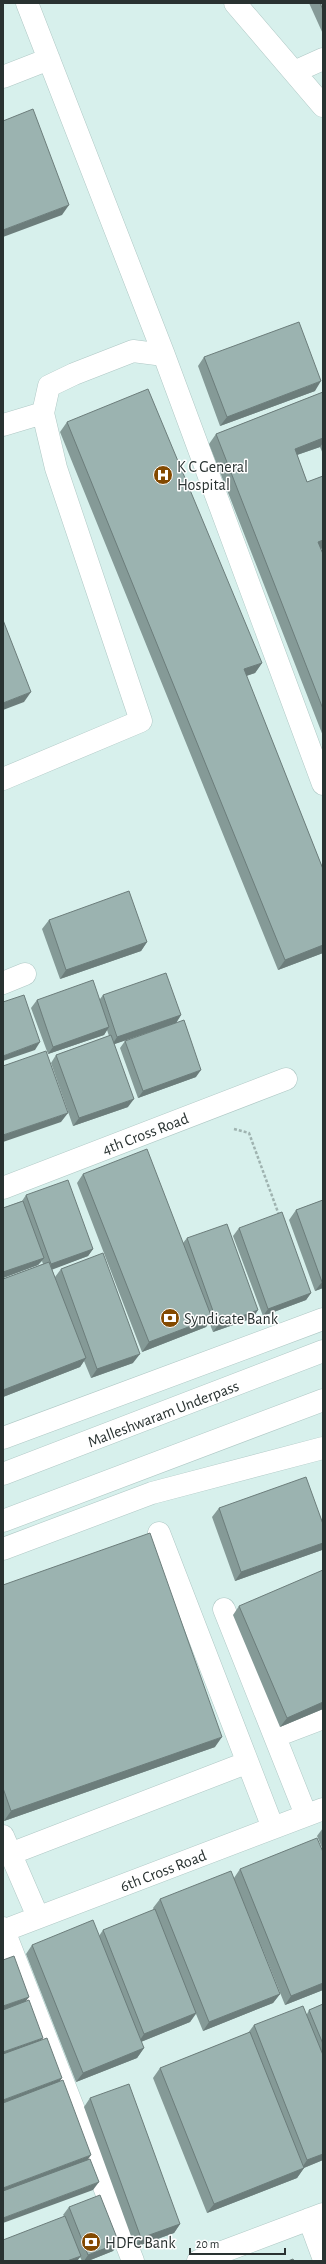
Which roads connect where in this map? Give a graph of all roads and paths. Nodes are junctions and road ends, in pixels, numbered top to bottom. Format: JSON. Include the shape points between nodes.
{"nodes":[{"id":1,"x":27,"y":3,"type":"edge"},
{"id":2,"x":235,"y":3,"type":"edge"},
{"id":3,"x":49,"y":59,"type":"junction"},
{"id":4,"x":323,"y":59,"type":"edge"},
{"id":5,"x":294,"y":72,"type":"junction"},
{"id":6,"x":3,"y":77,"type":"edge"},
{"id":7,"x":323,"y":106,"type":"edge"},
{"id":8,"x":164,"y":355,"type":"junction"},
{"id":9,"x":43,"y":413,"type":"junction"},
{"id":10,"x":3,"y":425,"type":"edge"},
{"id":11,"x":3,"y":779,"type":"edge"},
{"id":12,"x":323,"y":784,"type":"edge"},
{"id":13,"x":25,"y":974,"type":"dead end"},
{"id":14,"x":3,"y":983,"type":"edge"},
{"id":15,"x":286,"y":1079,"type":"dead end"},
{"id":16,"x":228,"y":1128,"type":"dead end"},
{"id":17,"x":3,"y":1188,"type":"edge"},
{"id":18,"x":280,"y":1218,"type":"edge"},
{"id":19,"x":323,"y":1319,"type":"edge"},
{"id":20,"x":323,"y":1351,"type":"edge"},
{"id":21,"x":323,"y":1400,"type":"edge"},
{"id":22,"x":3,"y":1438,"type":"edge"},
{"id":23,"x":323,"y":1448,"type":"edge"},
{"id":24,"x":3,"y":1474,"type":"edge"},
{"id":25,"x":3,"y":1522,"type":"edge"},
{"id":26,"x":160,"y":1532,"type":"dead end"},
{"id":27,"x":3,"y":1549,"type":"edge"},
{"id":28,"x":224,"y":1608,"type":"dead end"},
{"id":29,"x":323,"y":1718,"type":"edge"},
{"id":30,"x":276,"y":1736,"type":"junction"},
{"id":31,"x":246,"y":1763,"type":"junction"},
{"id":32,"x":314,"y":1812,"type":"edge"},
{"id":33,"x":272,"y":1828,"type":"junction"},
{"id":34,"x":7,"y":1845,"type":"edge"},
{"id":35,"x":38,"y":1917,"type":"junction"},
{"id":36,"x":3,"y":1930,"type":"edge"},
{"id":37,"x":316,"y":2216,"type":"edge"},
{"id":38,"x":323,"y":2257,"type":"edge"},
{"id":39,"x":133,"y":2261,"type":"edge"},
{"id":40,"x":198,"y":2261,"type":"edge"}],
"edges":[{"from":1,"to":3,"type":"main road"},
{"from":2,"to":5,"type":"main road"},
{"from":3,"to":6,"type":"main road"},
{"from":3,"to":8,"type":"main road"},
{"from":4,"to":5,"type":"main road"},
{"from":5,"to":7,"type":"main road"},
{"from":8,"to":9,"type":"main road","via":[[133,351],[74,374],[49,386]]},
{"from":8,"to":12,"type":"main road"},
{"from":9,"to":10,"type":"main road"},
{"from":9,"to":11,"type":"main road","via":[[56,468],[141,721]]},
{"from":13,"to":14,"type":"main road"},
{"from":15,"to":17,"type":"main road","name":"4th Cross Road"},
{"from":16,"to":18,"type":"path","via":[[249,1133]]},
{"from":19,"to":22,"type":"main road"},
{"from":20,"to":24,"type":"main road","name":"Malleshwaram Underpass"},
{"from":21,"to":25,"type":"main road"},
{"from":23,"to":27,"type":"main road","via":[[152,1492]]},
{"from":26,"to":31,"type":"main road"},
{"from":28,"to":30,"type":"main road"},
{"from":29,"to":30,"type":"main road"},
{"from":30,"to":32,"type":"main road"},
{"from":31,"to":33,"type":"main road"},
{"from":31,"to":34,"type":"main road"},
{"from":32,"to":33,"type":"main road","name":"6th Cross Road"},
{"from":33,"to":35,"type":"main road","name":"6th Cross Road"},
{"from":34,"to":35,"type":"main road"},
{"from":35,"to":36,"type":"main road","name":"6th Cross Road"},
{"from":36,"to":39,"type":"main road"},
{"from":37,"to":38,"type":"main road"},
{"from":37,"to":40,"type":"main road"}]}
